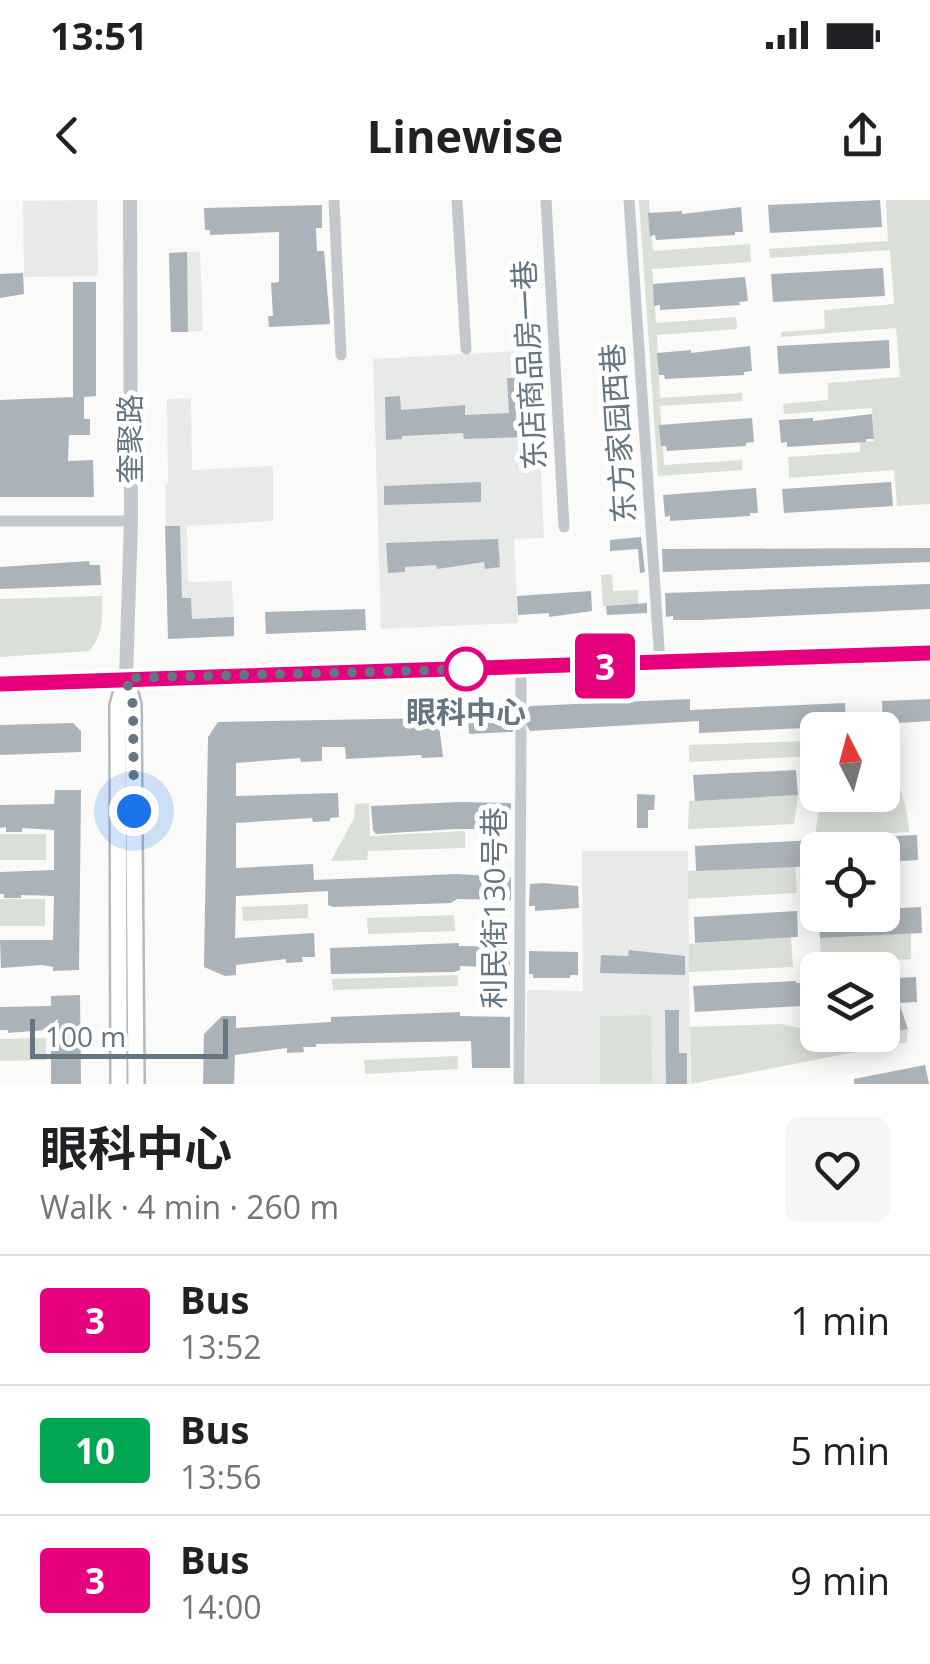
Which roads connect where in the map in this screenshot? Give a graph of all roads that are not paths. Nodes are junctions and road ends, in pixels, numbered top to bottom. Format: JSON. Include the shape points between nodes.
{"nodes":[{"id":1,"x":130,"y":200,"type":"edge"},
{"id":2,"x":334,"y":200,"type":"edge"},
{"id":3,"x":456,"y":200,"type":"edge"},
{"id":4,"x":546,"y":200,"type":"edge"},
{"id":5,"x":629,"y":200,"type":"edge"},
{"id":6,"x":466,"y":349,"type":"dead end"},
{"id":7,"x":340,"y":355,"type":"dead end"},
{"id":8,"x":0,"y":522,"type":"edge"},
{"id":9,"x":131,"y":522,"type":"junction"},
{"id":10,"x":564,"y":527,"type":"dead end"},
{"id":11,"x":930,"y":652,"type":"edge"},
{"id":12,"x":660,"y":664,"type":"junction"},
{"id":13,"x":521,"y":668,"type":"junction"},
{"id":14,"x":126,"y":678,"type":"junction"},
{"id":15,"x":0,"y":684,"type":"edge"},
{"id":16,"x":521,"y":705,"type":"tunnel mouth"},
{"id":17,"x":521,"y":732,"type":"tunnel mouth"},
{"id":18,"x":119,"y":1084,"type":"edge"},
{"id":19,"x":136,"y":1084,"type":"edge"},
{"id":20,"x":518,"y":1084,"type":"edge"}],
"edges":[{"from":1,"to":9,"type":"street","name":"奎聚路"},
{"from":2,"to":7,"type":"street"},
{"from":3,"to":6,"type":"street"},
{"from":4,"to":10,"type":"street","name":"东店商品房一巷"},
{"from":5,"to":12,"type":"street","name":"东方家园西巷"},
{"from":8,"to":9,"type":"street"},
{"from":9,"to":14,"type":"street","name":"奎聚路"},
{"from":11,"to":12,"type":"street"},
{"from":12,"to":13,"type":"street"},
{"from":13,"to":14,"type":"street"},
{"from":13,"to":16,"type":"street"},
{"from":14,"to":15,"type":"street"},
{"from":14,"to":18,"type":"main road","name":"奎聚路","via":[[118,705]]},
{"from":14,"to":19,"type":"main road","name":"奎聚路","via":[[133,705]]},
{"from":17,"to":20,"type":"street","name":"利民街130号巷"}]}
